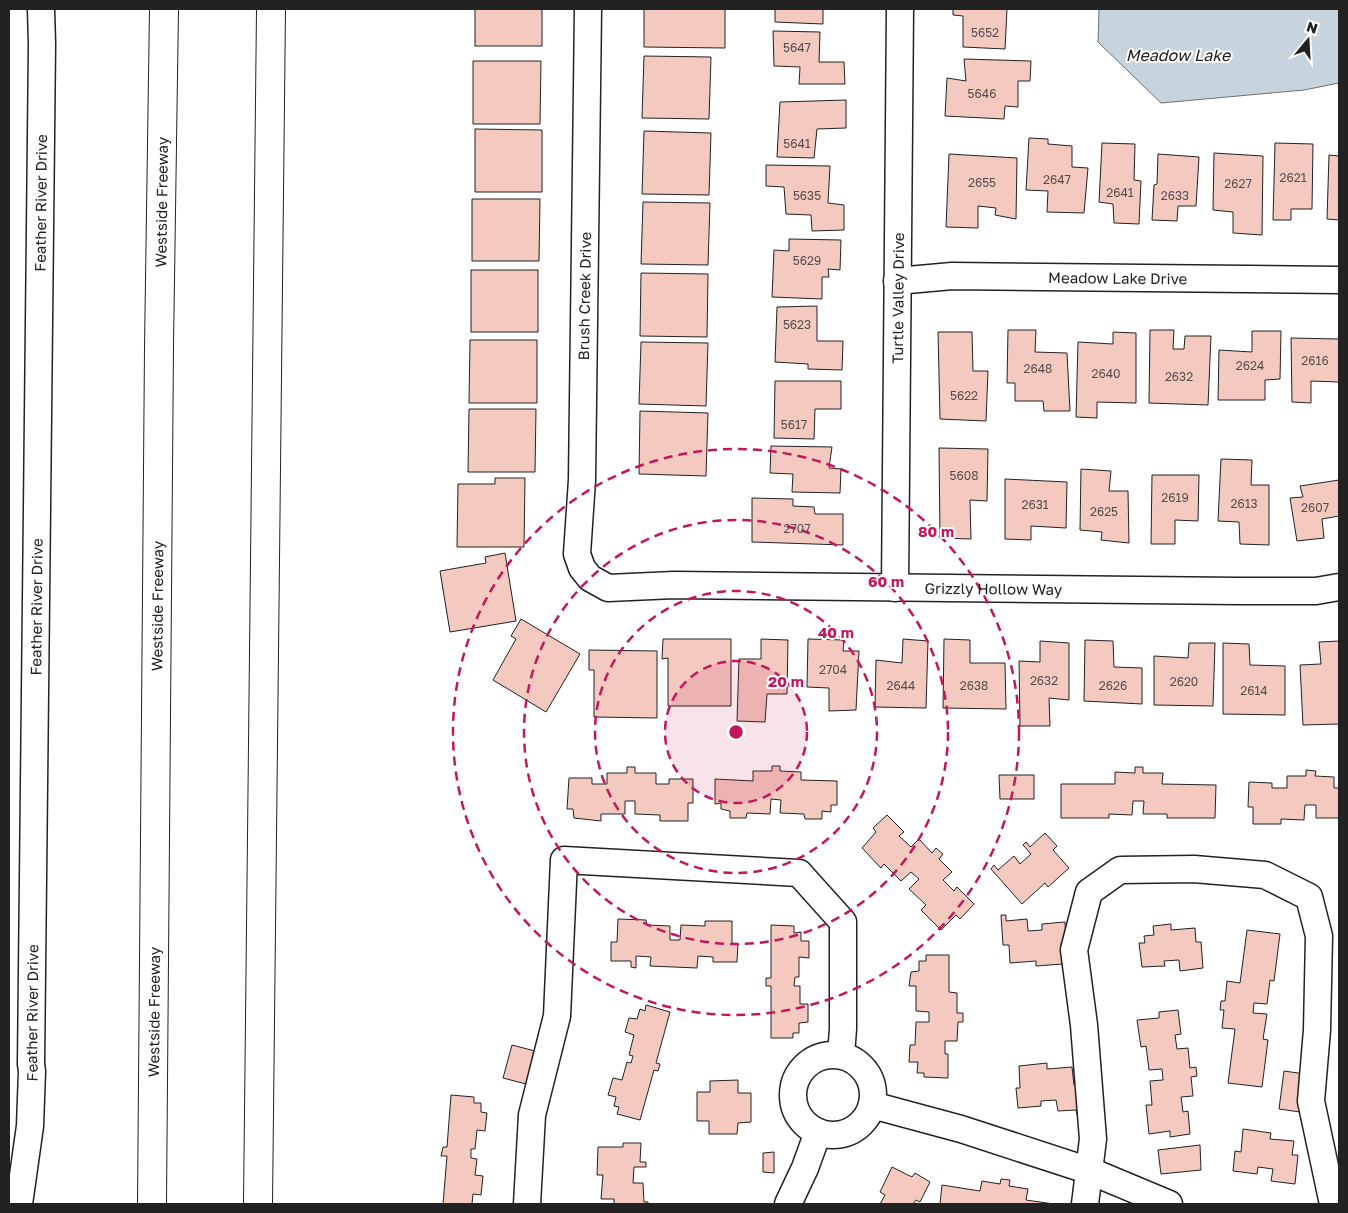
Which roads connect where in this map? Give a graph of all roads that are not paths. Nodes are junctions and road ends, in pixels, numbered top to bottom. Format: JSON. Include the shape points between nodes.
{"nodes":[{"id":1,"x":41,"y":9,"type":"edge"},
{"id":2,"x":164,"y":9,"type":"edge"},
{"id":3,"x":271,"y":9,"type":"edge"},
{"id":4,"x":588,"y":9,"type":"edge"},
{"id":5,"x":900,"y":9,"type":"edge"},
{"id":6,"x":1339,"y":280,"type":"edge"},
{"id":7,"x":897,"y":281,"type":"junction"},
{"id":8,"x":590,"y":578,"type":"joint"},
{"id":9,"x":1339,"y":587,"type":"edge"},
{"id":10,"x":894,"y":588,"type":"junction"},
{"id":11,"x":841,"y":1055,"type":"junction"},
{"id":12,"x":872,"y":1106,"type":"junction"},
{"id":13,"x":818,"y":1132,"type":"junction"},
{"id":14,"x":1090,"y":1171,"type":"junction"},
{"id":15,"x":19,"y":1204,"type":"edge"},
{"id":16,"x":152,"y":1204,"type":"edge"},
{"id":17,"x":258,"y":1204,"type":"edge"},
{"id":18,"x":527,"y":1204,"type":"edge"},
{"id":19,"x":788,"y":1204,"type":"edge"},
{"id":20,"x":1085,"y":1204,"type":"edge"},
{"id":21,"x":1169,"y":1204,"type":"edge"},
{"id":22,"x":1333,"y":1204,"type":"edge"}],
"edges":[{"from":1,"to":15,"type":"street","name":"Feather River Drive","via":[[32,1071],[30,1126]]},
{"from":2,"to":16,"type":"highway","name":"Westside Freeway"},
{"from":3,"to":17,"type":"highway"},
{"from":4,"to":8,"type":"street","name":"Brush Creek Drive","via":[[582,480],[577,554]]},
{"from":5,"to":7,"type":"street","name":"Turtle Valley Drive"},
{"from":6,"to":7,"type":"street","name":"Meadow Lake Drive","via":[[952,276]]},
{"from":7,"to":10,"type":"street","name":"Turtle Valley Drive"},
{"from":8,"to":10,"type":"street","name":"Grizzly Hollow Way","via":[[608,588],[674,585]]},
{"from":9,"to":10,"type":"street","name":"Grizzly Hollow Way","via":[[1238,591]]},
{"from":11,"to":12,"type":"street","via":[[853,1060],[867,1074],[873,1092]]},
{"from":11,"to":13,"type":"street","via":[[815,1058],[796,1077],[793,1103],[806,1126]]},
{"from":11,"to":18,"type":"street","via":[[843,922],[799,873],[564,860],[557,1016],[532,1115]]},
{"from":12,"to":13,"type":"street","via":[[857,1127],[845,1133]]},
{"from":12,"to":14,"type":"street","via":[[961,1129]]},
{"from":13,"to":19,"type":"street"},
{"from":14,"to":20,"type":"street"},
{"from":14,"to":21,"type":"street"},
{"from":14,"to":22,"type":"street","via":[[1093,1139],[1074,950],[1089,892],[1120,870],[1194,869],[1265,875],[1309,897],[1319,936],[1317,1030],[1311,1101]]}]}
